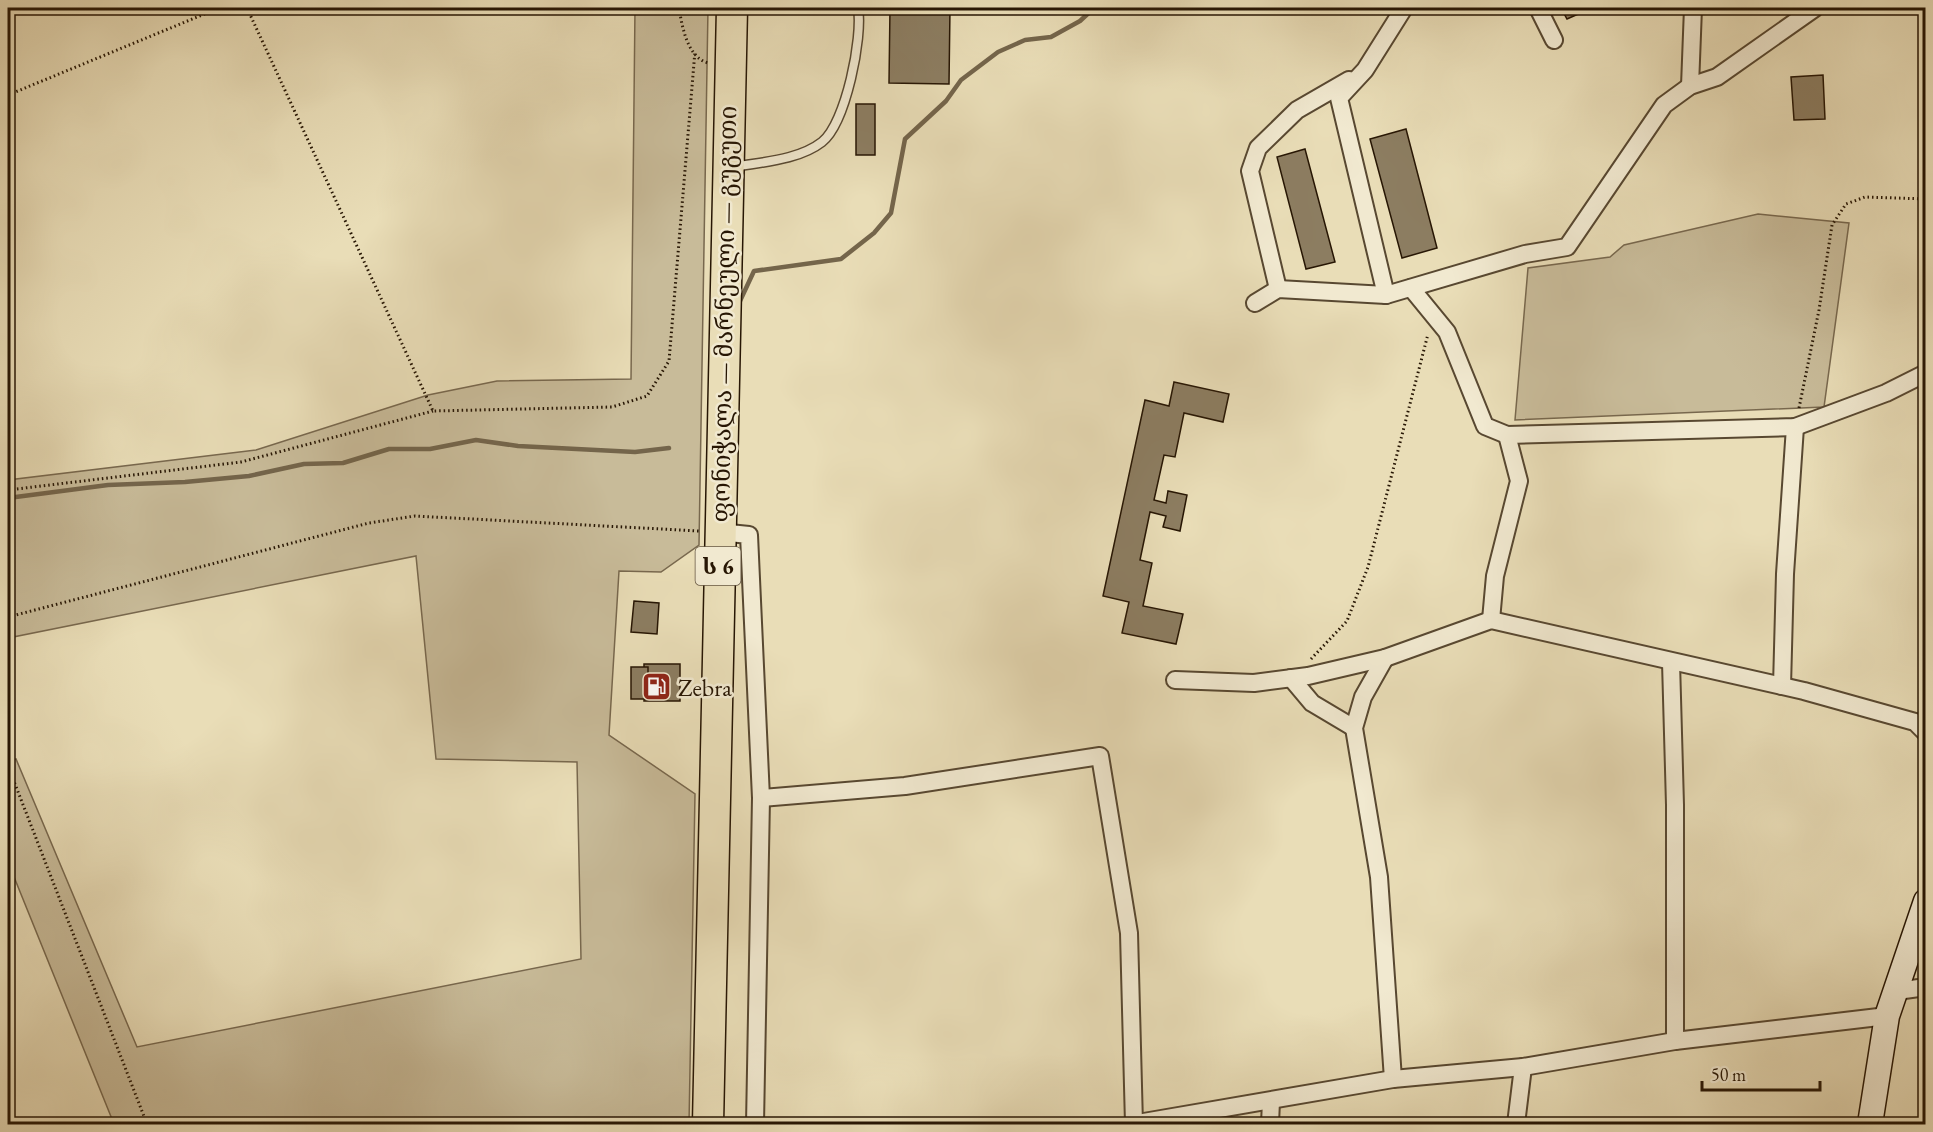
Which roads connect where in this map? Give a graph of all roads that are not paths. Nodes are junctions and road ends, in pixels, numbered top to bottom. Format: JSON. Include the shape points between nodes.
{"nodes":[{"id":1,"x":732,"y":8,"type":"edge"},
{"id":2,"x":858,"y":8,"type":"edge"},
{"id":3,"x":1402,"y":8,"type":"edge"},
{"id":4,"x":1538,"y":8,"type":"edge"},
{"id":5,"x":1693,"y":8,"type":"edge"},
{"id":6,"x":1815,"y":8,"type":"edge"},
{"id":7,"x":1554,"y":40,"type":"dead end"},
{"id":8,"x":1365,"y":70,"type":"junction"},
{"id":9,"x":1690,"y":86,"type":"junction"},
{"id":10,"x":728,"y":169,"type":"junction"},
{"id":11,"x":1411,"y":288,"type":"junction"},
{"id":12,"x":1278,"y":289,"type":"junction"},
{"id":13,"x":1386,"y":295,"type":"junction"},
{"id":14,"x":1255,"y":303,"type":"dead end"},
{"id":15,"x":1926,"y":373,"type":"edge"},
{"id":16,"x":1795,"y":428,"type":"junction"},
{"id":17,"x":1507,"y":435,"type":"junction"},
{"id":18,"x":719,"y":532,"type":"junction"},
{"id":19,"x":1491,"y":620,"type":"junction"},
{"id":20,"x":1385,"y":658,"type":"junction"},
{"id":21,"x":1671,"y":662,"type":"junction"},
{"id":22,"x":1292,"y":678,"type":"junction"},
{"id":23,"x":1175,"y":680,"type":"dead end"},
{"id":24,"x":1782,"y":686,"type":"junction"},
{"id":25,"x":1354,"y":728,"type":"junction"},
{"id":26,"x":1926,"y":733,"type":"edge"},
{"id":27,"x":761,"y":798,"type":"junction"},
{"id":28,"x":1926,"y":901,"type":"edge"},
{"id":29,"x":1926,"y":987,"type":"edge"},
{"id":30,"x":1897,"y":991,"type":"junction"},
{"id":31,"x":1887,"y":1016,"type":"junction"},
{"id":32,"x":1675,"y":1041,"type":"junction"},
{"id":33,"x":1523,"y":1067,"type":"junction"},
{"id":34,"x":1394,"y":1079,"type":"junction"},
{"id":35,"x":1270,"y":1101,"type":"junction"},
{"id":36,"x":1133,"y":1124,"type":"edge"},
{"id":37,"x":708,"y":1125,"type":"edge"},
{"id":38,"x":755,"y":1125,"type":"edge"},
{"id":39,"x":1270,"y":1125,"type":"edge"},
{"id":40,"x":1516,"y":1125,"type":"edge"},
{"id":41,"x":1870,"y":1125,"type":"edge"}],
"edges":[{"from":1,"to":10,"type":"highway","name":"ფონიჭალა — მარნეული — გუგუთი","number":"ს 6"},
{"from":2,"to":10,"type":"lane","via":[[855,57],[838,120],[823,142],[795,155]]},
{"from":3,"to":8,"type":"street"},
{"from":4,"to":7,"type":"street"},
{"from":5,"to":9,"type":"street"},
{"from":6,"to":9,"type":"street","via":[[1717,77]]},
{"from":8,"to":12,"type":"street","via":[[1298,110],[1258,148],[1250,171]]},
{"from":8,"to":13,"type":"street","via":[[1340,98]]},
{"from":9,"to":11,"type":"street","via":[[1664,105],[1567,247],[1525,254]]},
{"from":10,"to":18,"type":"highway","name":"ფონიჭალა — მარნეული — გუგუთი","number":"ს 6"},
{"from":11,"to":13,"type":"street"},
{"from":11,"to":17,"type":"street","via":[[1447,332],[1485,426]]},
{"from":12,"to":13,"type":"street"},
{"from":12,"to":14,"type":"street"},
{"from":15,"to":16,"type":"street"},
{"from":16,"to":17,"type":"street"},
{"from":16,"to":24,"type":"street"},
{"from":17,"to":19,"type":"street","via":[[1519,481],[1494,576]]},
{"from":18,"to":27,"type":"street","via":[[749,535]]},
{"from":18,"to":37,"type":"highway","name":"ფონიჭალა — მარნეული — გუგუთი","number":"ს 6"},
{"from":19,"to":20,"type":"street"},
{"from":19,"to":21,"type":"street"},
{"from":20,"to":22,"type":"street"},
{"from":20,"to":25,"type":"street","via":[[1363,696]]},
{"from":21,"to":24,"type":"street"},
{"from":21,"to":32,"type":"street"},
{"from":22,"to":23,"type":"street","via":[[1254,683]]},
{"from":22,"to":25,"type":"street","via":[[1312,703]]},
{"from":24,"to":26,"type":"street","via":[[1915,722]]},
{"from":25,"to":34,"type":"street","via":[[1379,877]]},
{"from":27,"to":36,"type":"street","via":[[905,786],[1100,756],[1129,933]]},
{"from":27,"to":38,"type":"street"},
{"from":28,"to":30,"type":"street"},
{"from":29,"to":30,"type":"street"},
{"from":30,"to":31,"type":"street"},
{"from":31,"to":32,"type":"street"},
{"from":31,"to":41,"type":"street"},
{"from":32,"to":33,"type":"street"},
{"from":33,"to":34,"type":"street"},
{"from":33,"to":40,"type":"street"},
{"from":34,"to":35,"type":"street"},
{"from":35,"to":36,"type":"street"},
{"from":35,"to":39,"type":"street"}]}
